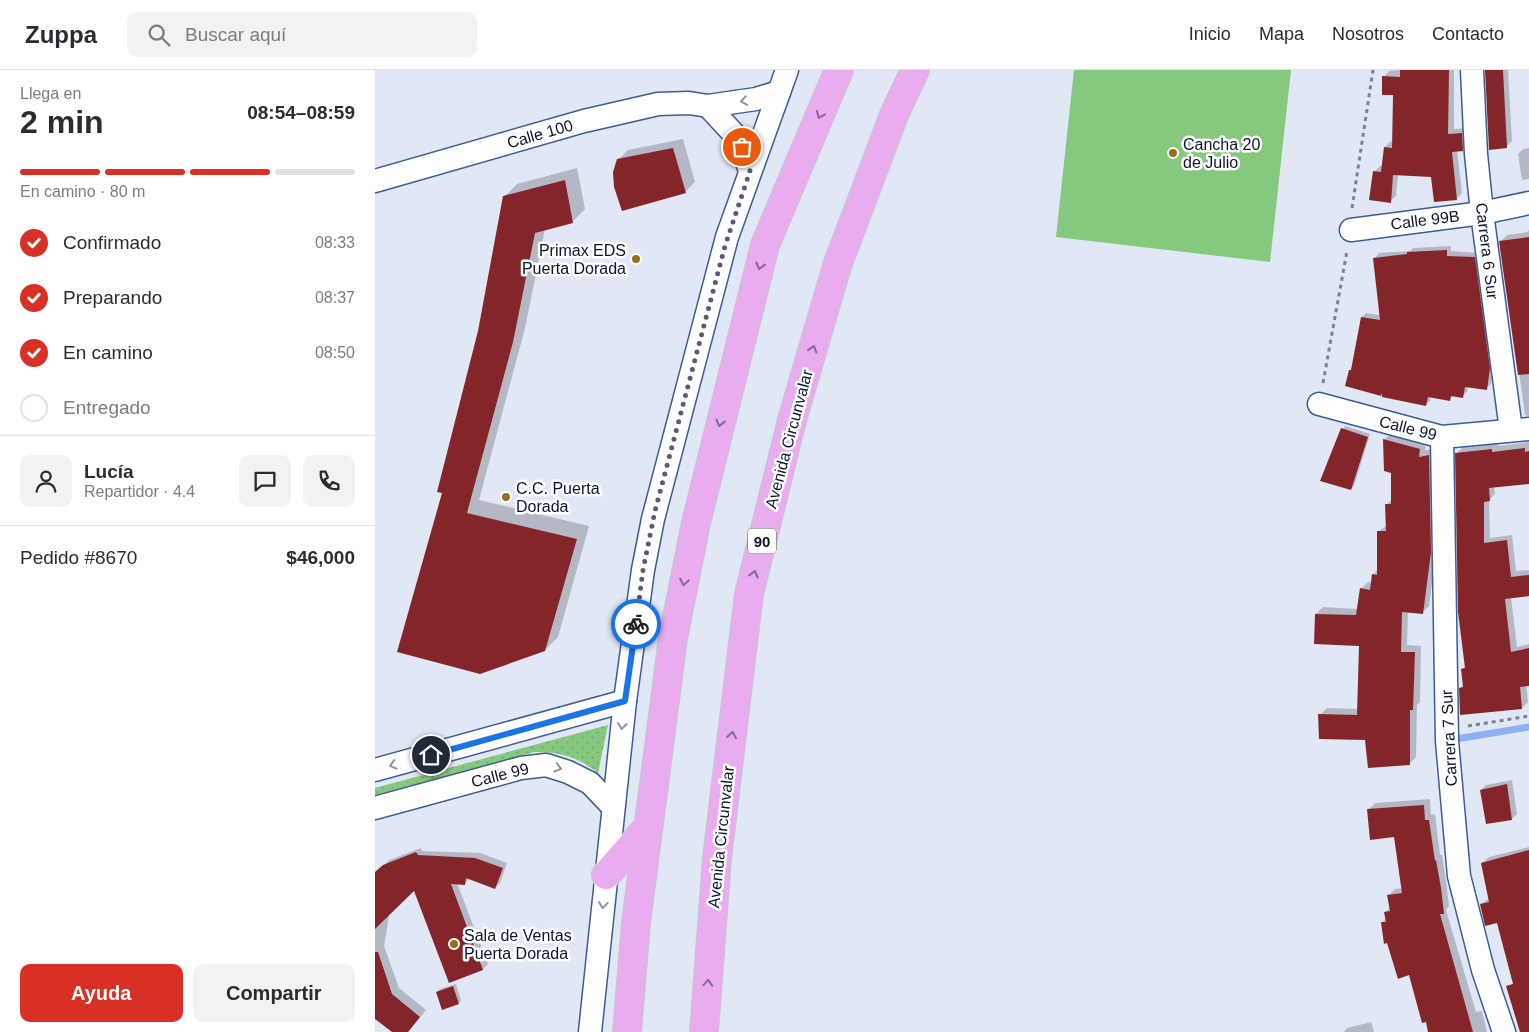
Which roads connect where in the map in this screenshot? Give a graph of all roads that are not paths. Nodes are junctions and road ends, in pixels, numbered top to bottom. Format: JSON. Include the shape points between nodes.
{"nodes":[{"id":1,"x":787,"y":70,"type":"edge"},
{"id":2,"x":839,"y":70,"type":"edge"},
{"id":3,"x":915,"y":70,"type":"edge"},
{"id":4,"x":1472,"y":70,"type":"edge"},
{"id":5,"x":779,"y":92,"type":"junction"},
{"id":6,"x":708,"y":106,"type":"junction"},
{"id":7,"x":750,"y":171,"type":"junction"},
{"id":8,"x":375,"y":181,"type":"edge"},
{"id":9,"x":1529,"y":203,"type":"edge"},
{"id":10,"x":1482,"y":213,"type":"junction"},
{"id":11,"x":1351,"y":230,"type":"dead end"},
{"id":12,"x":1319,"y":404,"type":"dead end"},
{"id":13,"x":1520,"y":430,"type":"edge"},
{"id":14,"x":1442,"y":438,"type":"junction"},
{"id":15,"x":625,"y":701,"type":"junction"},
{"id":16,"x":375,"y":770,"type":"edge"},
{"id":17,"x":375,"y":808,"type":"edge"},
{"id":18,"x":613,"y":808,"type":"junction"},
{"id":19,"x":649,"y":827,"type":"junction"},
{"id":20,"x":606,"y":875,"type":"junction"},
{"id":21,"x":590,"y":1032,"type":"edge"},
{"id":22,"x":627,"y":1032,"type":"edge"},
{"id":23,"x":704,"y":1032,"type":"edge"},
{"id":24,"x":1504,"y":1032,"type":"edge"}],
"edges":[{"from":1,"to":5,"type":"street"},
{"from":2,"to":19,"type":"highway","one_way":true,"via":[[765,245],[719,424],[695,523],[673,638]]},
{"from":23,"to":3,"type":"highway","name":"Avenida Circunvalar","number":"90","one_way":true,"via":[[717,858],[749,594],[792,420],[837,266]]},
{"from":4,"to":10,"type":"street","name":"Carrera 6 Sur"},
{"from":5,"to":6,"type":"street","name":"Calle 100","one_way":true},
{"from":5,"to":7,"type":"street"},
{"from":6,"to":7,"type":"street","via":[[733,133]]},
{"from":6,"to":8,"type":"street","name":"Calle 100","via":[[658,104],[583,121]]},
{"from":7,"to":15,"type":"street","via":[[725,246],[653,519]]},
{"from":9,"to":10,"type":"street","name":"Calle 99B"},
{"from":10,"to":11,"type":"street","name":"Calle 99B"},
{"from":10,"to":13,"type":"street","name":"Carrera 6 Sur"},
{"from":12,"to":14,"type":"street","name":"Calle 99"},
{"from":13,"to":14,"type":"street","name":"Calle 99"},
{"from":14,"to":24,"type":"street","name":"Carrera 7 Sur","via":[[1447,729],[1459,876],[1483,970]]},
{"from":15,"to":16,"type":"street","one_way":true},
{"from":15,"to":18,"type":"street","one_way":true},
{"from":17,"to":18,"type":"street","name":"Calle 99","one_way":true,"via":[[521,768],[546,765],[590,783]]},
{"from":18,"to":20,"type":"street"},
{"from":19,"to":20,"type":"highway"},
{"from":19,"to":22,"type":"highway","via":[[636,923]]},
{"from":20,"to":21,"type":"street","one_way":true}]}
